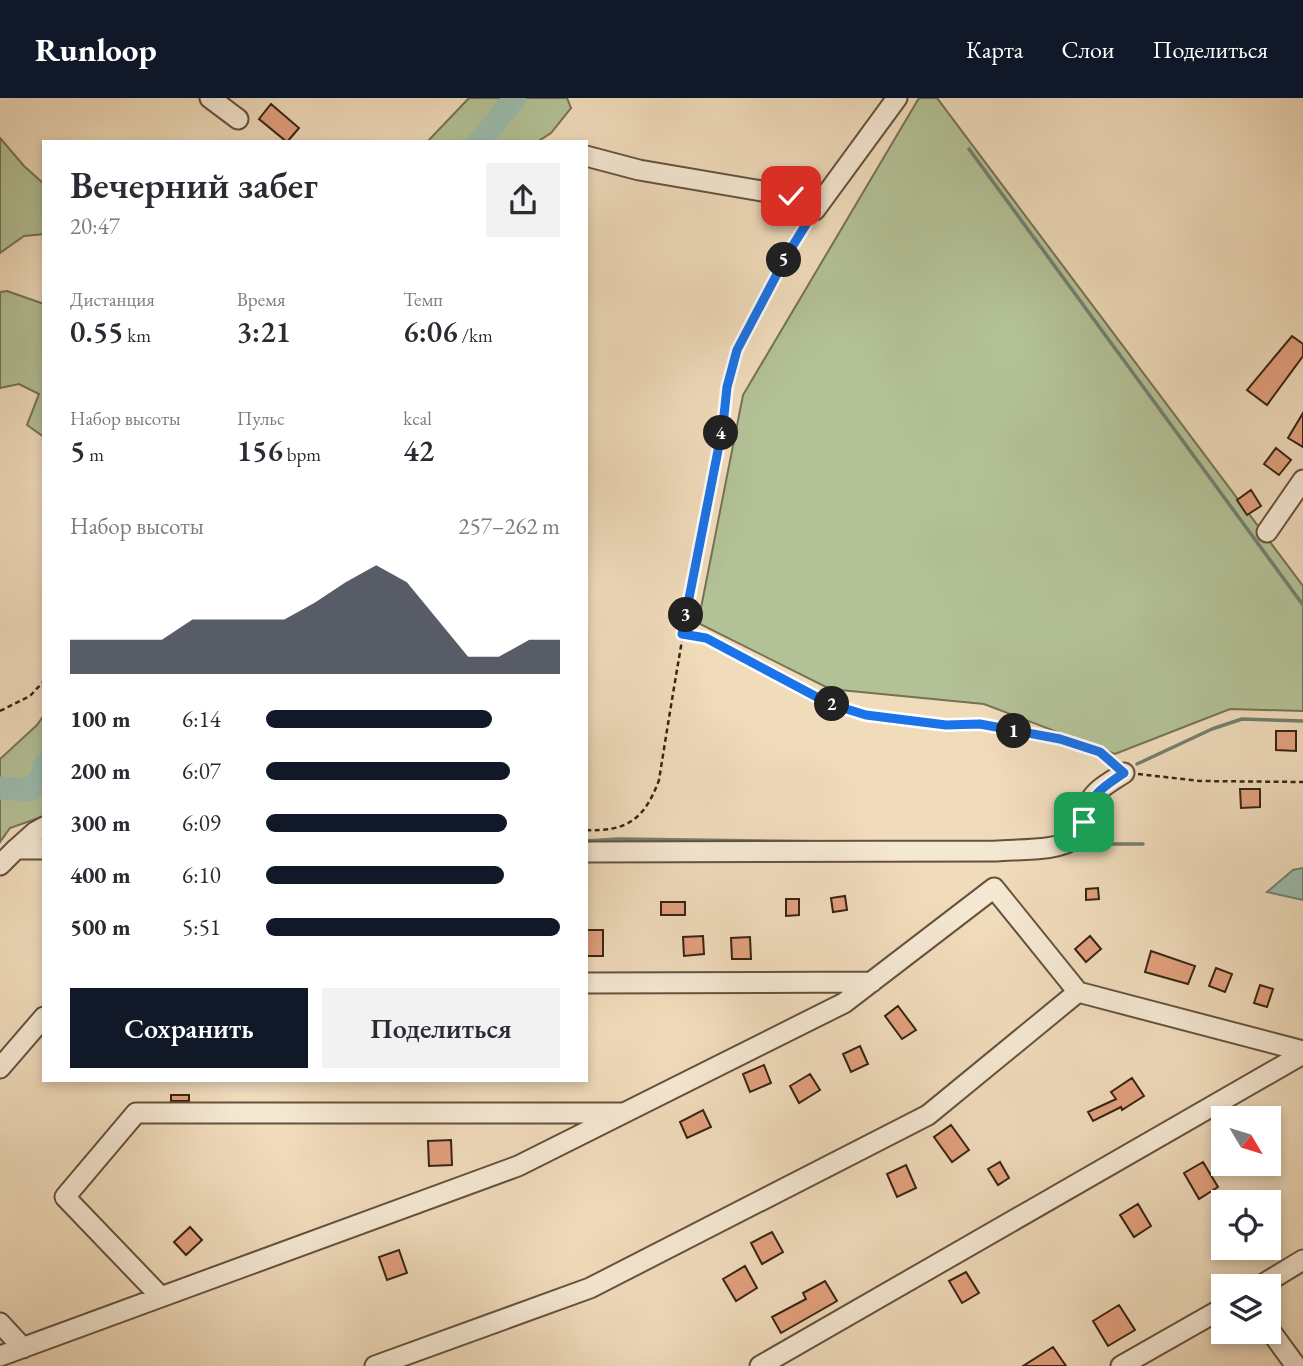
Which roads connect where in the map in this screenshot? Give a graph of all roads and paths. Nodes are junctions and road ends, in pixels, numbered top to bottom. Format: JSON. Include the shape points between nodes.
{"nodes":[{"id":1,"x":210,"y":98,"type":"edge"},
{"id":2,"x":897,"y":98,"type":"edge"},
{"id":3,"x":238,"y":119,"type":"dead end"},
{"id":4,"x":588,"y":157,"type":"edge"},
{"id":5,"x":815,"y":210,"type":"junction"},
{"id":6,"x":1303,"y":480,"type":"edge"},
{"id":7,"x":1266,"y":532,"type":"dead end"},
{"id":8,"x":682,"y":634,"type":"junction"},
{"id":9,"x":42,"y":683,"type":"edge"},
{"id":10,"x":0,"y":711,"type":"edge"},
{"id":11,"x":1124,"y":773,"type":"junction"},
{"id":12,"x":1303,"y":782,"type":"edge"},
{"id":13,"x":42,"y":828,"type":"edge"},
{"id":14,"x":588,"y":830,"type":"edge"},
{"id":15,"x":16,"y":849,"type":"junction"},
{"id":16,"x":42,"y":849,"type":"edge"},
{"id":17,"x":588,"y":852,"type":"edge"},
{"id":18,"x":0,"y":865,"type":"edge"},
{"id":19,"x":872,"y":982,"type":"junction"},
{"id":20,"x":588,"y":983,"type":"edge"},
{"id":21,"x":1078,"y":992,"type":"junction"},
{"id":22,"x":42,"y":1019,"type":"edge"},
{"id":23,"x":1303,"y":1053,"type":"edge"},
{"id":24,"x":0,"y":1068,"type":"edge"},
{"id":25,"x":626,"y":1113,"type":"junction"},
{"id":26,"x":1303,"y":1260,"type":"edge"},
{"id":27,"x":1280,"y":1274,"type":"edge"},
{"id":28,"x":161,"y":1297,"type":"junction"},
{"id":29,"x":1211,"y":1315,"type":"edge"},
{"id":30,"x":0,"y":1323,"type":"edge"},
{"id":31,"x":1280,"y":1344,"type":"edge"},
{"id":32,"x":23,"y":1348,"type":"junction"},
{"id":33,"x":0,"y":1356,"type":"edge"},
{"id":34,"x":374,"y":1366,"type":"edge"},
{"id":35,"x":760,"y":1366,"type":"edge"},
{"id":36,"x":1121,"y":1366,"type":"edge"},
{"id":37,"x":1296,"y":1366,"type":"edge"}],
"edges":[{"from":1,"to":3,"type":"street"},
{"from":2,"to":5,"type":"street"},
{"from":4,"to":5,"type":"street","via":[[791,196]]},
{"from":5,"to":8,"type":"path","via":[[737,350]]},
{"from":6,"to":7,"type":"street"},
{"from":8,"to":11,"type":"path","via":[[706,638],[830,704],[866,715],[946,725],[980,724],[1060,739],[1100,752]]},
{"from":8,"to":14,"type":"path","via":[[659,780],[650,803],[619,828]]},
{"from":9,"to":10,"type":"path","via":[[30,696]]},
{"from":11,"to":12,"type":"path"},
{"from":11,"to":17,"type":"street","via":[[1091,800],[1076,837],[1055,847]]},
{"from":13,"to":15,"type":"street"},
{"from":15,"to":16,"type":"street"},
{"from":15,"to":18,"type":"street"},
{"from":19,"to":20,"type":"street"},
{"from":19,"to":21,"type":"street","via":[[994,888]]},
{"from":19,"to":25,"type":"street","via":[[844,1003]]},
{"from":21,"to":23,"type":"street"},
{"from":21,"to":34,"type":"street","via":[[928,1115],[590,1289]]},
{"from":22,"to":24,"type":"street"},
{"from":23,"to":35,"type":"street"},
{"from":25,"to":28,"type":"street","via":[[518,1166]]},
{"from":25,"to":28,"type":"street","via":[[136,1113],[65,1197]]},
{"from":26,"to":27,"type":"street"},
{"from":28,"to":32,"type":"street"},
{"from":29,"to":36,"type":"street"},
{"from":30,"to":32,"type":"street"},
{"from":31,"to":37,"type":"street"},
{"from":32,"to":33,"type":"street"}]}
